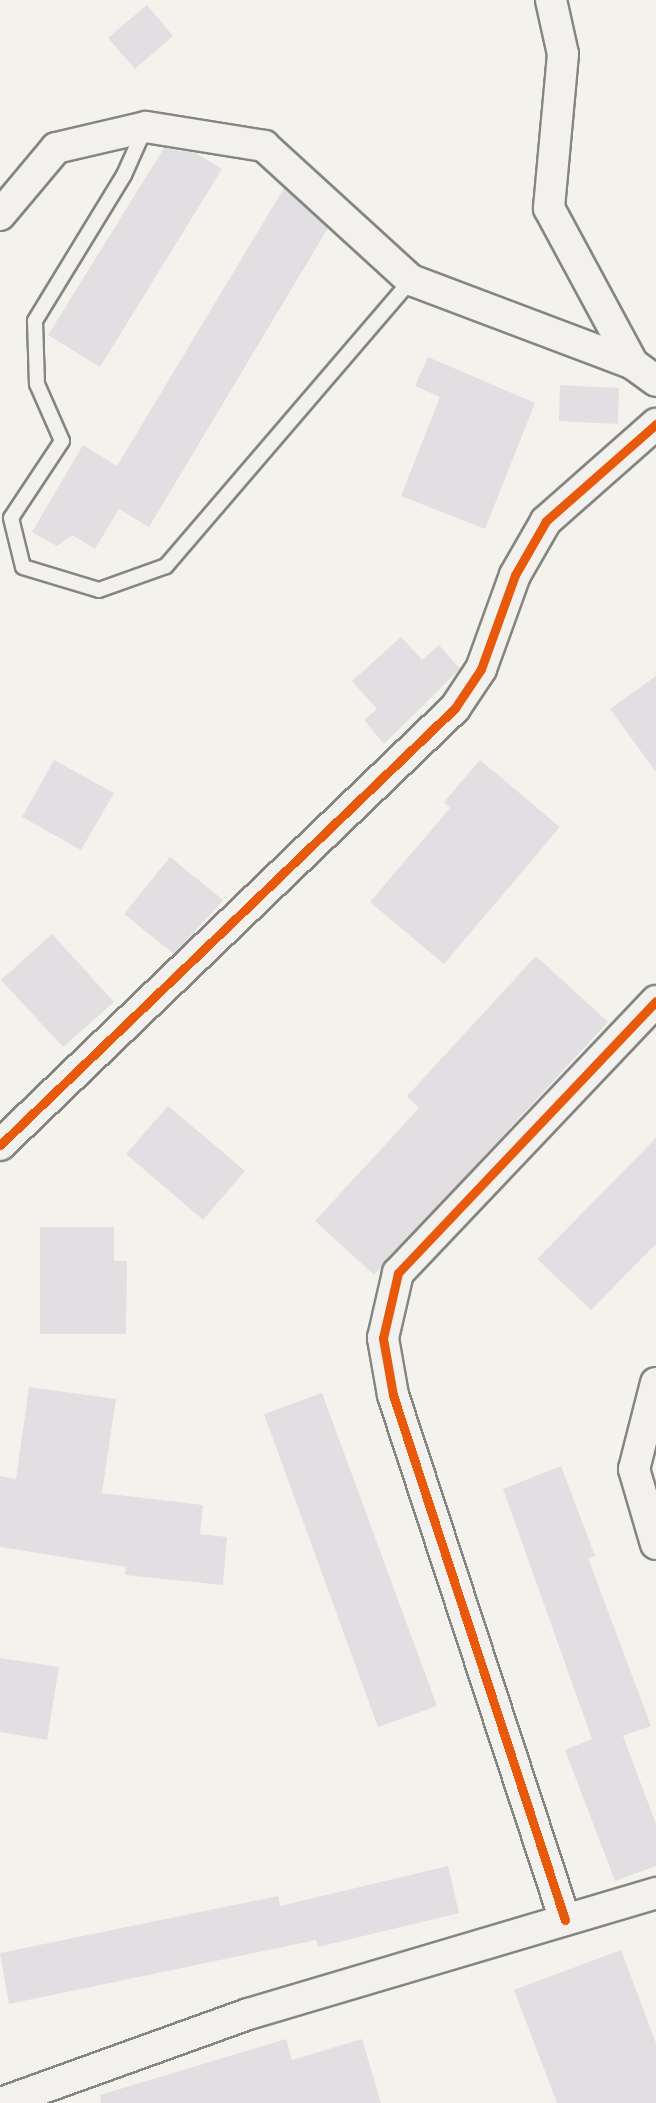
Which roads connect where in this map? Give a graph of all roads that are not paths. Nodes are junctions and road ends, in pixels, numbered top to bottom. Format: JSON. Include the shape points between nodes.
{"nodes":[{"id":1,"x":551,"y":0,"type":"edge"},
{"id":2,"x":146,"y":127,"type":"junction"},
{"id":3,"x":0,"y":215,"type":"edge"},
{"id":4,"x":411,"y":280,"type":"junction"},
{"id":5,"x":645,"y":373,"type":"edge"},
{"id":6,"x":656,"y":424,"type":"edge"},
{"id":7,"x":656,"y":1001,"type":"edge"},
{"id":8,"x":0,"y":1146,"type":"edge"},
{"id":9,"x":656,"y":1383,"type":"edge"},
{"id":10,"x":656,"y":1544,"type":"edge"},
{"id":11,"x":656,"y":1893,"type":"edge"},
{"id":12,"x":565,"y":1920,"type":"junction"},
{"id":13,"x":1,"y":2103,"type":"edge"}],
"edges":[{"from":1,"to":5,"type":"street","via":[[563,54],[549,208]]},
{"from":2,"to":3,"type":"street","via":[[56,148]]},
{"from":2,"to":4,"type":"street","via":[[264,146]]},
{"from":2,"to":4,"type":"lane","via":[[124,175],[35,321],[37,384],[62,441],[11,519],[23,567],[99,590],[166,566]]},
{"from":4,"to":5,"type":"street"},
{"from":6,"to":8,"type":"street","via":[[567,498],[534,538],[481,669],[455,708]]},
{"from":7,"to":12,"type":"street","via":[[398,1273],[383,1338],[393,1395]]},
{"from":9,"to":10,"type":"street","via":[[634,1469]]},
{"from":11,"to":12,"type":"street"},
{"from":12,"to":13,"type":"street","via":[[248,2014]]}]}
